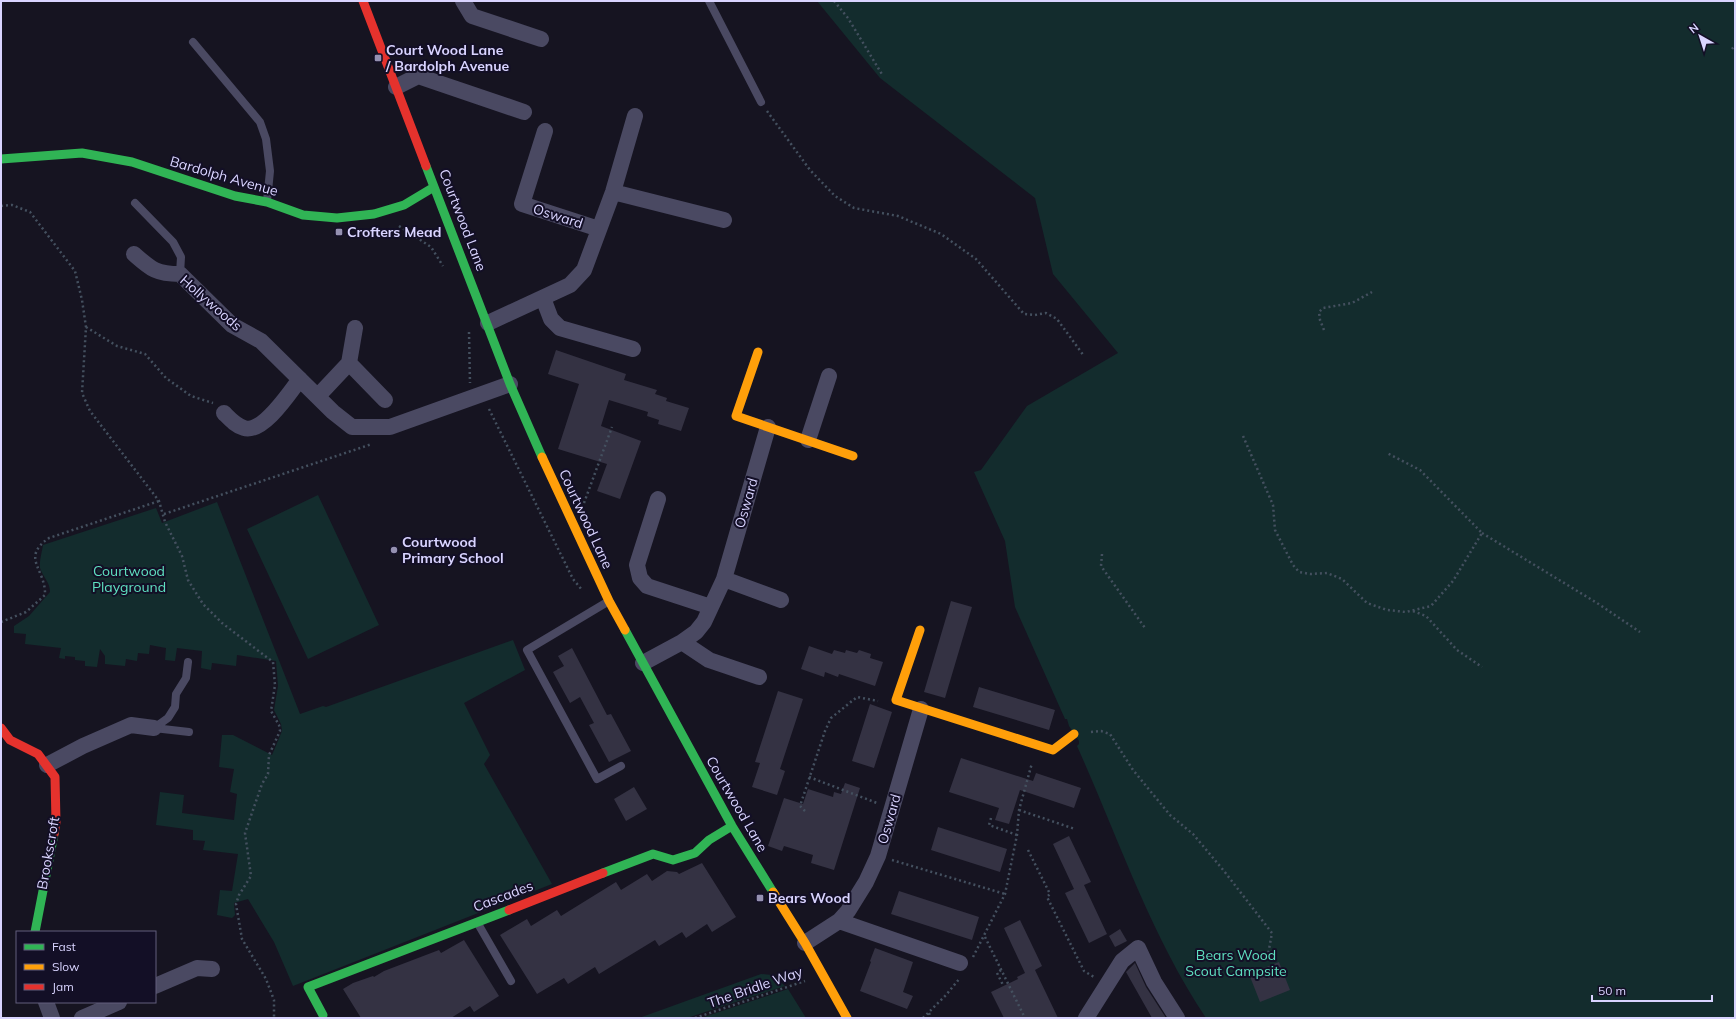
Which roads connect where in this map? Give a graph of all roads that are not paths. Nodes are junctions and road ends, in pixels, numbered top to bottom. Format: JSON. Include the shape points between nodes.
{"nodes":[{"id":1,"x":364,"y":1,"type":"edge"},
{"id":2,"x":463,"y":1,"type":"edge"},
{"id":3,"x":709,"y":1,"type":"edge"},
{"id":4,"x":541,"y":38,"type":"dead end"},
{"id":5,"x":193,"y":42,"type":"dead end"},
{"id":6,"x":396,"y":88,"type":"junction"},
{"id":7,"x":761,"y":102,"type":"road end"},
{"id":8,"x":524,"y":112,"type":"dead end"},
{"id":9,"x":635,"y":116,"type":"dead end"},
{"id":10,"x":545,"y":131,"type":"dead end"},
{"id":11,"x":1,"y":159,"type":"edge"},
{"id":12,"x":434,"y":187,"type":"junction"},
{"id":13,"x":613,"y":192,"type":"junction"},
{"id":14,"x":267,"y":202,"type":"junction"},
{"id":15,"x":136,"y":203,"type":"dead end"},
{"id":16,"x":724,"y":220,"type":"dead end"},
{"id":17,"x":599,"y":229,"type":"junction"},
{"id":18,"x":134,"y":254,"type":"dead end"},
{"id":19,"x":180,"y":274,"type":"junction"},
{"id":20,"x":543,"y":298,"type":"junction"},
{"id":21,"x":488,"y":323,"type":"junction"},
{"id":22,"x":355,"y":328,"type":"dead end"},
{"id":23,"x":633,"y":349,"type":"dead end"},
{"id":24,"x":758,"y":352,"type":"dead end"},
{"id":25,"x":349,"y":363,"type":"junction"},
{"id":26,"x":829,"y":376,"type":"dead end"},
{"id":27,"x":300,"y":379,"type":"junction"},
{"id":28,"x":510,"y":384,"type":"junction"},
{"id":29,"x":318,"y":396,"type":"junction"},
{"id":30,"x":385,"y":400,"type":"dead end"},
{"id":31,"x":224,"y":413,"type":"road end"},
{"id":32,"x":768,"y":427,"type":"junction"},
{"id":33,"x":808,"y":440,"type":"junction"},
{"id":34,"x":853,"y":456,"type":"dead end"},
{"id":35,"x":658,"y":499,"type":"dead end"},
{"id":36,"x":724,"y":579,"type":"junction"},
{"id":37,"x":781,"y":600,"type":"dead end"},
{"id":38,"x":609,"y":601,"type":"junction"},
{"id":39,"x":710,"y":607,"type":"junction"},
{"id":40,"x":920,"y":630,"type":"dead end"},
{"id":41,"x":682,"y":642,"type":"junction"},
{"id":42,"x":188,"y":662,"type":"dead end"},
{"id":43,"x":643,"y":663,"type":"junction"},
{"id":44,"x":759,"y":677,"type":"dead end"},
{"id":45,"x":921,"y":709,"type":"junction"},
{"id":46,"x":1,"y":728,"type":"edge"},
{"id":47,"x":154,"y":728,"type":"junction"},
{"id":48,"x":189,"y":732,"type":"dead end"},
{"id":49,"x":1074,"y":734,"type":"road end"},
{"id":50,"x":47,"y":765,"type":"junction"},
{"id":51,"x":621,"y":766,"type":"dead end"},
{"id":52,"x":732,"y":826,"type":"junction"},
{"id":53,"x":476,"y":921,"type":"junction"},
{"id":54,"x":839,"y":921,"type":"junction"},
{"id":55,"x":35,"y":931,"type":"edge"},
{"id":56,"x":805,"y":943,"type":"junction"},
{"id":57,"x":964,"y":966,"type":"road end"},
{"id":58,"x":212,"y":970,"type":"dead end"},
{"id":59,"x":511,"y":981,"type":"dead end"},
{"id":60,"x":156,"y":986,"type":"edge"},
{"id":61,"x":46,"y":1003,"type":"edge"},
{"id":62,"x":117,"y":1003,"type":"edge"},
{"id":63,"x":322,"y":1014,"type":"dead end"},
{"id":64,"x":52,"y":1018,"type":"edge"},
{"id":65,"x":82,"y":1018,"type":"edge"},
{"id":66,"x":847,"y":1018,"type":"edge"},
{"id":67,"x":1086,"y":1018,"type":"edge"},
{"id":68,"x":1177,"y":1018,"type":"edge"}],
"edges":[{"from":1,"to":6,"type":"street","name":"Courtwood Lane"},
{"from":2,"to":4,"type":"street","via":[[472,16]]},
{"from":3,"to":7,"type":"lane"},
{"from":5,"to":14,"type":"lane","via":[[260,122],[266,139],[270,171]]},
{"from":6,"to":8,"type":"street","via":[[418,76]]},
{"from":6,"to":12,"type":"street","name":"Courtwood Lane"},
{"from":9,"to":13,"type":"street","name":"Osward"},
{"from":10,"to":17,"type":"street","name":"Osward","via":[[522,204]]},
{"from":11,"to":14,"type":"street","name":"Bardolph Avenue","via":[[82,153],[132,162],[235,196]]},
{"from":12,"to":14,"type":"street","name":"Bardolph Avenue","via":[[404,205],[374,214],[330,217],[304,215]]},
{"from":12,"to":21,"type":"street","name":"Courtwood Lane"},
{"from":13,"to":16,"type":"street"},
{"from":13,"to":17,"type":"street","name":"Osward"},
{"from":15,"to":19,"type":"lane","via":[[173,242],[181,257]]},
{"from":17,"to":20,"type":"street","name":"Osward","via":[[584,270],[570,285]]},
{"from":18,"to":19,"type":"street","name":"Hollywoods","via":[[152,270],[165,274]]},
{"from":19,"to":27,"type":"street","name":"Hollywoods","via":[[232,325],[261,341]]},
{"from":20,"to":21,"type":"street","name":"Osward"},
{"from":20,"to":23,"type":"street","via":[[551,319],[560,328]]},
{"from":21,"to":28,"type":"street","name":"Courtwood Lane"},
{"from":22,"to":25,"type":"street"},
{"from":24,"to":32,"type":"street","via":[[736,416]]},
{"from":25,"to":29,"type":"street"},
{"from":25,"to":30,"type":"street"},
{"from":26,"to":33,"type":"street"},
{"from":27,"to":29,"type":"street","name":"Hollywoods"},
{"from":27,"to":31,"type":"street","via":[[281,404],[259,426],[245,429]]},
{"from":28,"to":29,"type":"street","name":"Hollywoods","via":[[390,427],[352,426],[333,412]]},
{"from":28,"to":38,"type":"street","name":"Courtwood Lane"},
{"from":32,"to":33,"type":"street"},
{"from":32,"to":36,"type":"street","name":"Osward"},
{"from":33,"to":34,"type":"street"},
{"from":35,"to":39,"type":"street","via":[[638,565],[640,578],[647,586]]},
{"from":36,"to":37,"type":"street"},
{"from":36,"to":39,"type":"street","name":"Osward"},
{"from":38,"to":43,"type":"street","name":"Courtwood Lane"},
{"from":38,"to":51,"type":"lane","via":[[527,650],[597,779]]},
{"from":39,"to":41,"type":"street","name":"Osward","via":[[704,622],[696,632]]},
{"from":40,"to":45,"type":"street","via":[[896,700]]},
{"from":41,"to":43,"type":"street","name":"Osward"},
{"from":41,"to":44,"type":"street","via":[[708,660]]},
{"from":42,"to":47,"type":"lane","via":[[186,678],[176,694],[175,707],[168,718]]},
{"from":43,"to":52,"type":"street","name":"Courtwood Lane"},
{"from":45,"to":49,"type":"street","via":[[1053,750]]},
{"from":45,"to":54,"type":"street","name":"Osward","via":[[878,856],[866,882],[848,912]]},
{"from":46,"to":50,"type":"street","name":"Brookscroft","via":[[10,740],[38,754]]},
{"from":47,"to":48,"type":"lane"},
{"from":47,"to":50,"type":"street","via":[[131,725],[125,727]]},
{"from":50,"to":55,"type":"street","name":"Brookscroft","via":[[55,778],[56,822],[48,878]]},
{"from":52,"to":53,"type":"street","name":"Cascades","via":[[709,840],[695,853],[673,860],[653,854]]},
{"from":52,"to":56,"type":"street","name":"Courtwood Lane"},
{"from":53,"to":59,"type":"lane"},
{"from":53,"to":63,"type":"street","name":"Cascades","via":[[308,987]]},
{"from":54,"to":56,"type":"street","name":"Osward"},
{"from":54,"to":57,"type":"street"},
{"from":56,"to":66,"type":"street","name":"Courtwood Lane"},
{"from":58,"to":60,"type":"street","via":[[197,968]]},
{"from":61,"to":64,"type":"street"},
{"from":62,"to":65,"type":"street"},
{"from":67,"to":68,"type":"street","via":[[1122,961],[1138,948],[1154,982]]}]}
